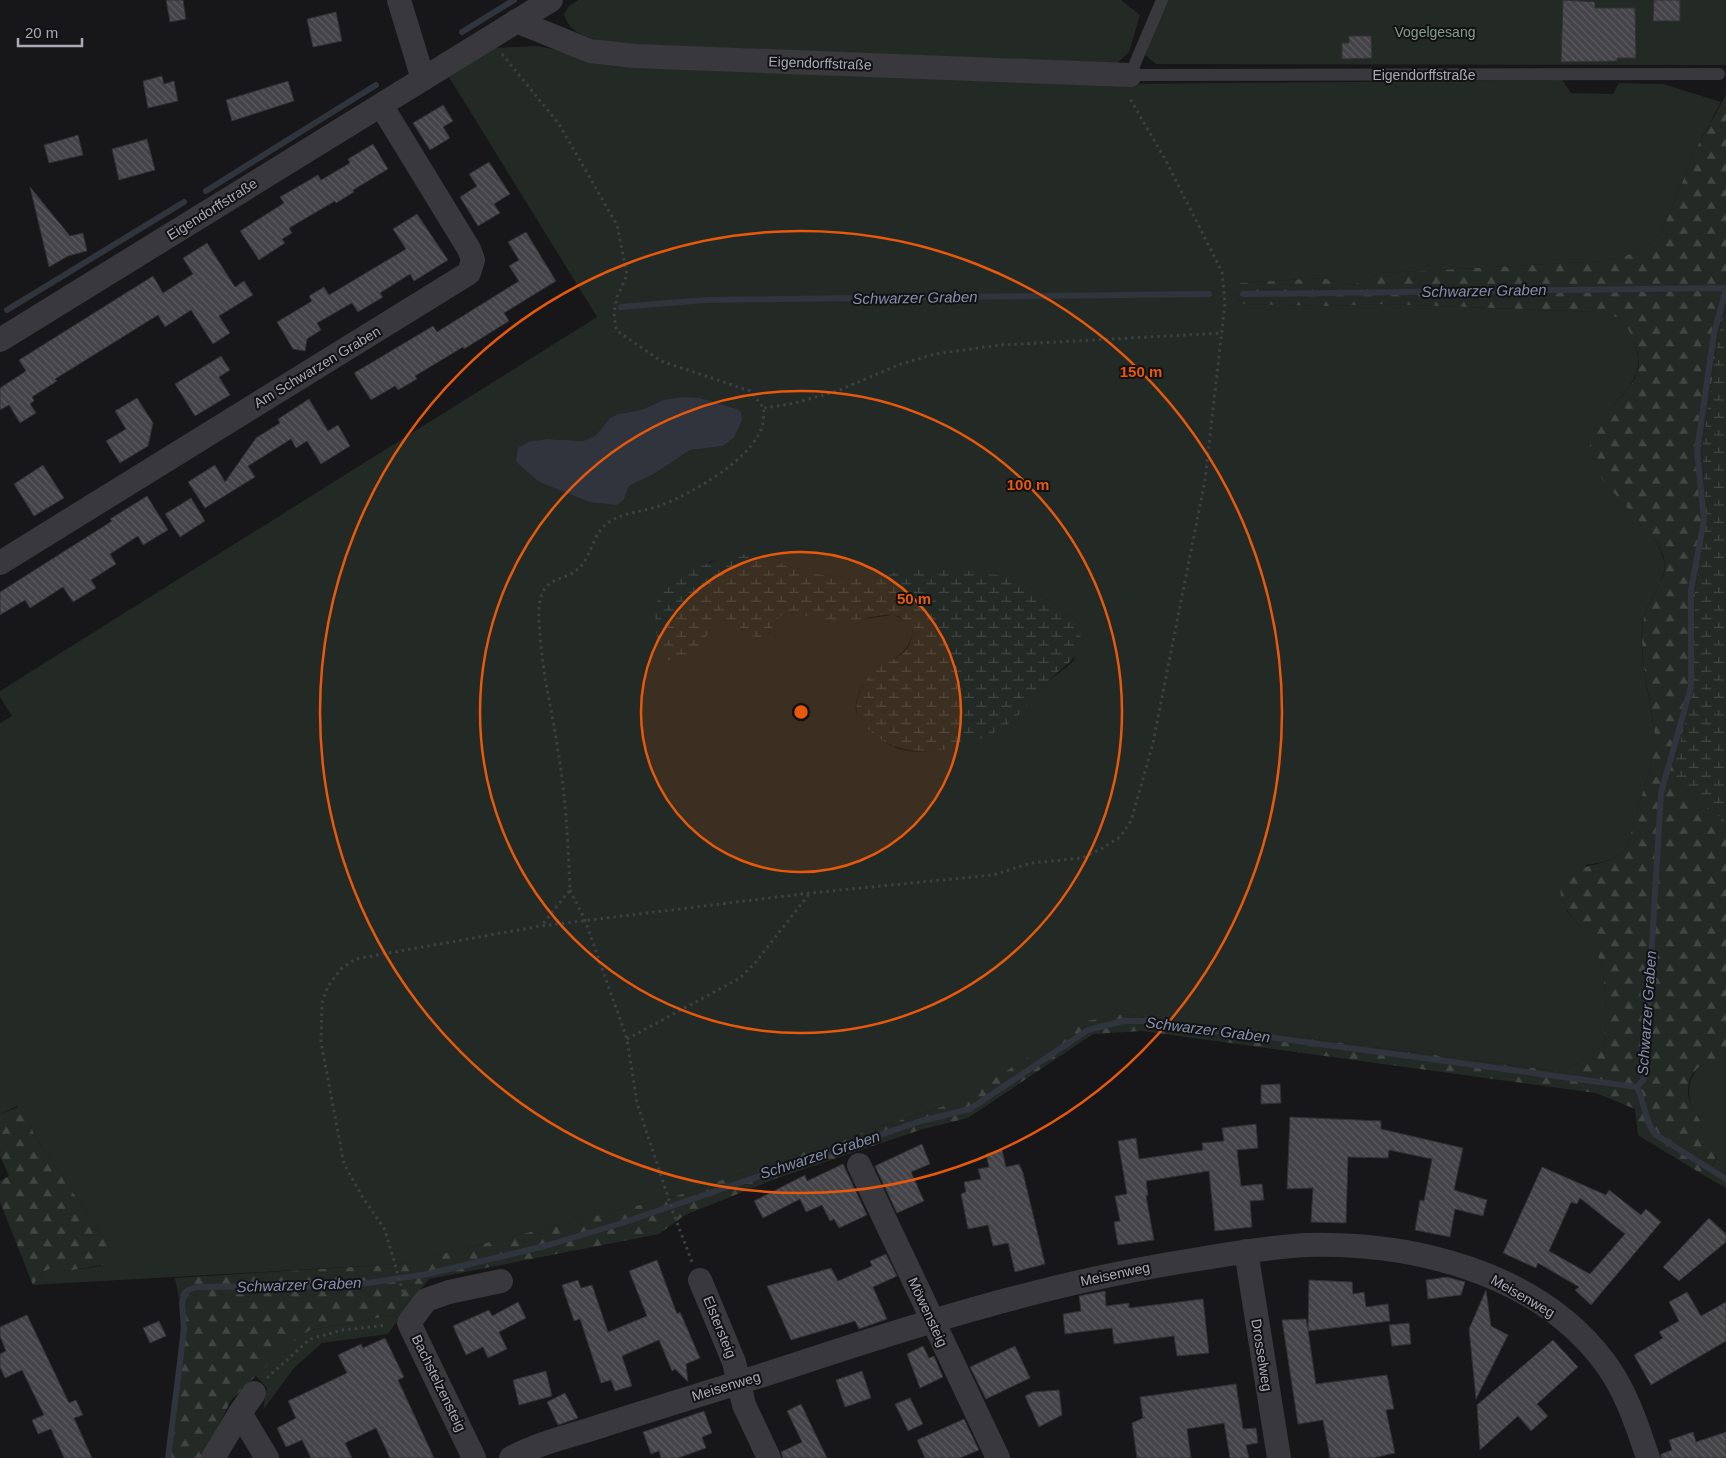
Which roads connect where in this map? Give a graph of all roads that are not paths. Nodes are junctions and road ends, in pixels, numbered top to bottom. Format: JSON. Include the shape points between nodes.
{"nodes":[{"id":1,"x":399,"y":0,"type":"edge"},
{"id":2,"x":550,"y":0,"type":"edge"},
{"id":3,"x":1162,"y":0,"type":"edge"},
{"id":4,"x":516,"y":22,"type":"junction"},
{"id":5,"x":1719,"y":74,"type":"dead end"},
{"id":6,"x":1130,"y":75,"type":"junction"},
{"id":7,"x":423,"y":79,"type":"junction"},
{"id":8,"x":381,"y":105,"type":"junction"},
{"id":9,"x":0,"y":340,"type":"edge"},
{"id":10,"x":0,"y":563,"type":"edge"},
{"id":11,"x":859,"y":1165,"type":"dead end"},
{"id":12,"x":1246,"y":1252,"type":"junction"},
{"id":13,"x":700,"y":1280,"type":"road end"},
{"id":14,"x":501,"y":1281,"type":"dead end"},
{"id":15,"x":931,"y":1320,"type":"junction"},
{"id":16,"x":740,"y":1382,"type":"junction"},
{"id":17,"x":254,"y":1393,"type":"road end"},
{"id":18,"x":240,"y":1413,"type":"junction"},
{"id":19,"x":213,"y":1458,"type":"edge"},
{"id":20,"x":267,"y":1458,"type":"edge"},
{"id":21,"x":474,"y":1458,"type":"edge"},
{"id":22,"x":511,"y":1458,"type":"edge"},
{"id":23,"x":769,"y":1458,"type":"edge"},
{"id":24,"x":998,"y":1458,"type":"edge"},
{"id":25,"x":1279,"y":1458,"type":"edge"},
{"id":26,"x":1648,"y":1458,"type":"edge"}],
"edges":[{"from":1,"to":7,"type":"street"},
{"from":2,"to":4,"type":"street","name":"Eigendorffstraße"},
{"from":3,"to":6,"type":"lane"},
{"from":4,"to":6,"type":"street","name":"Eigendorffstraße","via":[[590,51],[635,56]]},
{"from":4,"to":7,"type":"street","name":"Eigendorffstraße"},
{"from":5,"to":6,"type":"lane","name":"Eigendorffstraße"},
{"from":7,"to":8,"type":"street","name":"Eigendorffstraße"},
{"from":8,"to":9,"type":"street","name":"Eigendorffstraße"},
{"from":8,"to":10,"type":"street","name":"Am Schwarzen Graben","via":[[469,249],[473,260],[469,273]]},
{"from":11,"to":15,"type":"street","name":"Möwensteig"},
{"from":12,"to":15,"type":"street","name":"Meisenweg","via":[[1036,1291]]},
{"from":12,"to":25,"type":"street","name":"Drosselweg"},
{"from":12,"to":26,"type":"street","name":"Meisenweg","via":[[1308,1245],[1360,1246],[1436,1260],[1495,1278],[1565,1320],[1605,1362],[1622,1390]]},
{"from":13,"to":16,"type":"street","name":"Elstersteig"},
{"from":14,"to":21,"type":"street","name":"Bachstelzensteig","via":[[426,1300],[409,1323]]},
{"from":15,"to":16,"type":"street","name":"Meisenweg"},
{"from":15,"to":24,"type":"street","name":"Möwensteig"},
{"from":16,"to":22,"type":"street","name":"Meisenweg"},
{"from":16,"to":23,"type":"street","name":"Elstersteig","via":[[744,1405]]},
{"from":17,"to":18,"type":"street"},
{"from":18,"to":19,"type":"street"},
{"from":18,"to":20,"type":"street"}]}
